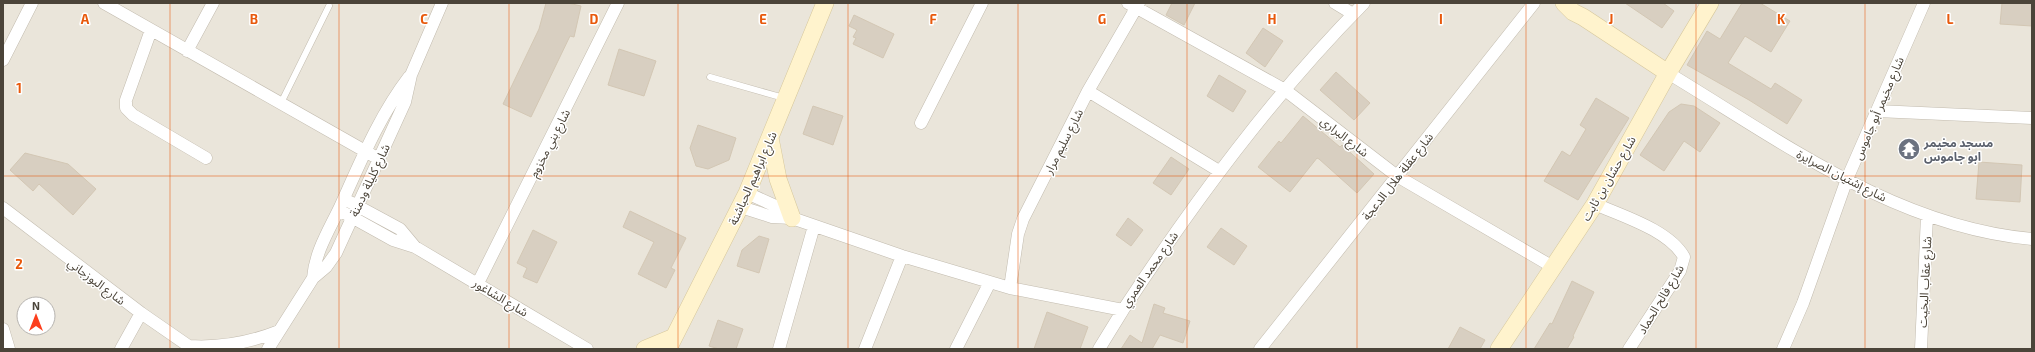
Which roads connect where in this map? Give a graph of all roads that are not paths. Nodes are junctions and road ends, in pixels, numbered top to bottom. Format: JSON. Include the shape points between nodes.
{"nodes":[{"id":1,"x":32,"y":3,"type":"edge"},
{"id":2,"x":104,"y":3,"type":"edge"},
{"id":3,"x":213,"y":3,"type":"edge"},
{"id":4,"x":442,"y":3,"type":"edge"},
{"id":5,"x":618,"y":3,"type":"edge"},
{"id":6,"x":825,"y":3,"type":"edge"},
{"id":7,"x":982,"y":3,"type":"edge"},
{"id":8,"x":1335,"y":3,"type":"edge"},
{"id":9,"x":1364,"y":3,"type":"edge"},
{"id":10,"x":1534,"y":3,"type":"edge"},
{"id":11,"x":1564,"y":3,"type":"edge"},
{"id":12,"x":1710,"y":3,"type":"edge"},
{"id":13,"x":1924,"y":3,"type":"edge"},
{"id":14,"x":1134,"y":5,"type":"edge"},
{"id":15,"x":329,"y":6,"type":"dead end"},
{"id":16,"x":1580,"y":10,"type":"edge"},
{"id":17,"x":1354,"y":14,"type":"junction"},
{"id":18,"x":151,"y":30,"type":"junction"},
{"id":19,"x":187,"y":51,"type":"junction"},
{"id":20,"x":3,"y":60,"type":"edge"},
{"id":21,"x":1668,"y":73,"type":"junction"},
{"id":22,"x":411,"y":75,"type":"junction"},
{"id":23,"x":710,"y":77,"type":"dead end"},
{"id":24,"x":1285,"y":90,"type":"junction"},
{"id":25,"x":1088,"y":91,"type":"junction"},
{"id":26,"x":786,"y":98,"type":"junction"},
{"id":27,"x":280,"y":105,"type":"junction"},
{"id":28,"x":1877,"y":111,"type":"junction"},
{"id":29,"x":2032,"y":118,"type":"edge"},
{"id":30,"x":922,"y":123,"type":"dead end"},
{"id":31,"x":770,"y":138,"type":"junction"},
{"id":32,"x":366,"y":152,"type":"junction"},
{"id":33,"x":206,"y":158,"type":"dead end"},
{"id":34,"x":379,"y":160,"type":"junction"},
{"id":35,"x":1220,"y":171,"type":"junction"},
{"id":36,"x":1397,"y":176,"type":"junction"},
{"id":37,"x":1847,"y":180,"type":"junction"},
{"id":38,"x":344,"y":198,"type":"junction"},
{"id":39,"x":744,"y":200,"type":"junction"},
{"id":40,"x":1595,"y":204,"type":"junction"},
{"id":41,"x":357,"y":206,"type":"junction"},
{"id":42,"x":3,"y":209,"type":"edge"},
{"id":43,"x":339,"y":210,"type":"junction"},
{"id":44,"x":1928,"y":216,"type":"junction"},
{"id":45,"x":352,"y":217,"type":"junction"},
{"id":46,"x":792,"y":218,"type":"junction"},
{"id":47,"x":814,"y":226,"type":"junction"},
{"id":48,"x":2032,"y":239,"type":"edge"},
{"id":49,"x":415,"y":247,"type":"junction"},
{"id":50,"x":902,"y":256,"type":"junction"},
{"id":51,"x":1552,"y":267,"type":"junction"},
{"id":52,"x":313,"y":278,"type":"junction"},
{"id":53,"x":990,"y":282,"type":"junction"},
{"id":54,"x":478,"y":283,"type":"junction"},
{"id":55,"x":1010,"y":288,"type":"junction"},
{"id":56,"x":1123,"y":310,"type":"junction"},
{"id":57,"x":141,"y":313,"type":"junction"},
{"id":58,"x":3,"y":329,"type":"edge"},
{"id":59,"x":279,"y":331,"type":"junction"},
{"id":60,"x":671,"y":343,"type":"edge"},
{"id":61,"x":191,"y":348,"type":"edge"},
{"id":62,"x":590,"y":348,"type":"edge"},
{"id":63,"x":9,"y":349,"type":"edge"},
{"id":64,"x":121,"y":349,"type":"edge"},
{"id":65,"x":268,"y":349,"type":"edge"},
{"id":66,"x":645,"y":349,"type":"edge"},
{"id":67,"x":779,"y":349,"type":"edge"},
{"id":68,"x":865,"y":349,"type":"edge"},
{"id":69,"x":956,"y":349,"type":"edge"},
{"id":70,"x":1098,"y":349,"type":"edge"},
{"id":71,"x":1260,"y":349,"type":"edge"},
{"id":72,"x":1500,"y":349,"type":"edge"},
{"id":73,"x":1629,"y":349,"type":"edge"},
{"id":74,"x":1783,"y":349,"type":"edge"},
{"id":75,"x":1921,"y":349,"type":"edge"}],
"edges":[{"from":1,"to":20,"type":"street"},
{"from":2,"to":18,"type":"street"},
{"from":3,"to":19,"type":"street"},
{"from":4,"to":22,"type":"street","name":"شارع كليلة ودمنة"},
{"from":5,"to":54,"type":"street","name":"شارع بني مخزوم"},
{"from":6,"to":26,"type":"street","name":"شارع ابراهيم الحباشنة"},
{"from":7,"to":30,"type":"street"},
{"from":8,"to":17,"type":"street"},
{"from":9,"to":17,"type":"street","name":"شارع محمد العمري"},
{"from":10,"to":36,"type":"street","name":"شارع عقلة هلال الدعجة"},
{"from":11,"to":16,"type":"street","via":[[1573,12]]},
{"from":12,"to":21,"type":"street","name":"شارع حسّان بن ثابت"},
{"from":13,"to":28,"type":"street","name":"شارع مخيمر أبو جاموس"},
{"from":14,"to":24,"type":"street","name":"شارع البراري"},
{"from":14,"to":25,"type":"street","name":"شارع سليم مرار"},
{"from":15,"to":27,"type":"lane"},
{"from":16,"to":21,"type":"street"},
{"from":17,"to":24,"type":"street","name":"شارع محمد العمري"},
{"from":18,"to":19,"type":"street"},
{"from":18,"to":33,"type":"street","via":[[126,100],[126,108],[133,115]]},
{"from":19,"to":27,"type":"street"},
{"from":21,"to":37,"type":"street","name":"شارع إشتيان الصرايرة"},
{"from":21,"to":40,"type":"street","name":"شارع حسّان بن ثابت"},
{"from":22,"to":32,"type":"street","name":"شارع كليلة ودمنة","via":[[389,106]]},
{"from":22,"to":34,"type":"street","name":"شارع كليلة ودمنة","via":[[405,102]]},
{"from":23,"to":26,"type":"lane"},
{"from":24,"to":35,"type":"street","name":"شارع محمد العمري"},
{"from":24,"to":36,"type":"street","name":"شارع البراري"},
{"from":25,"to":35,"type":"street"},
{"from":25,"to":55,"type":"street","name":"شارع سليم مرار","via":[[1023,219],[1018,234]]},
{"from":26,"to":31,"type":"street","name":"شارع ابراهيم الحباشنة"},
{"from":27,"to":32,"type":"street"},
{"from":28,"to":29,"type":"street"},
{"from":28,"to":37,"type":"street","name":"شارع مخيمر أبو جاموس"},
{"from":31,"to":39,"type":"street","name":"شارع ابراهيم الحباشنة"},
{"from":31,"to":46,"type":"street","via":[[778,179]]},
{"from":32,"to":34,"type":"street"},
{"from":32,"to":38,"type":"street","name":"شارع كليلة ودمنة"},
{"from":34,"to":41,"type":"street","name":"شارع كليلة ودمنة"},
{"from":35,"to":56,"type":"street","name":"شارع محمد العمري","via":[[1173,234]]},
{"from":36,"to":51,"type":"street","name":"شارع البراري"},
{"from":36,"to":71,"type":"street","name":"شارع عقلة هلال الدعجة"},
{"from":37,"to":44,"type":"street","name":"شارع إشتيان الصرايرة"},
{"from":37,"to":74,"type":"street","name":"شارع مخيمر أبو جاموس","via":[[1798,317]]},
{"from":38,"to":41,"type":"street","name":"شارع الشاغور"},
{"from":38,"to":43,"type":"street","name":"شارع كليلة ودمنة"},
{"from":39,"to":46,"type":"street","name":"شارع محمد العمري","via":[[780,208]]},
{"from":39,"to":60,"type":"street","name":"شارع ابراهيم الحباشنة"},
{"from":40,"to":51,"type":"street","name":"شارع حسّان بن ثابت"},
{"from":40,"to":73,"type":"street","name":"شارع فالح الحماد","via":[[1661,235],[1676,245],[1684,257],[1680,271]]},
{"from":41,"to":45,"type":"street","name":"شارع كليلة ودمنة"},
{"from":41,"to":49,"type":"street","name":"شارع الشاغور","via":[[400,229]]},
{"from":42,"to":57,"type":"street","name":"شارع البوزجاني"},
{"from":43,"to":45,"type":"street","name":"شارع الشاغور"},
{"from":43,"to":52,"type":"street","name":"شارع كليلة ودمنة","via":[[318,255]]},
{"from":44,"to":48,"type":"street","name":"شارع إشتيان الصرايرة","via":[[1990,234]]},
{"from":44,"to":75,"type":"street","name":"شارع عقاب البخيت"},
{"from":45,"to":49,"type":"street","name":"شارع الشاغور","via":[[393,240]]},
{"from":45,"to":52,"type":"street","name":"شارع كليلة ودمنة","via":[[336,253],[326,267]]},
{"from":46,"to":47,"type":"street","name":"شارع محمد العمري"},
{"from":47,"to":50,"type":"street","name":"شارع محمد العمري"},
{"from":47,"to":67,"type":"street"},
{"from":49,"to":54,"type":"street","name":"شارع الشاغور"},
{"from":50,"to":53,"type":"street","name":"شارع محمد العمري"},
{"from":50,"to":68,"type":"street"},
{"from":51,"to":72,"type":"street","name":"شارع حسّان بن ثابت"},
{"from":52,"to":59,"type":"street","name":"شارع كليلة ودمنة"},
{"from":53,"to":55,"type":"street","name":"شارع محمد العمري"},
{"from":53,"to":69,"type":"street"},
{"from":54,"to":62,"type":"street","name":"شارع الشاغور"},
{"from":55,"to":56,"type":"street","name":"شارع محمد العمري"},
{"from":56,"to":70,"type":"street"},
{"from":57,"to":61,"type":"street","name":"شارع البوزجاني"},
{"from":57,"to":64,"type":"street"},
{"from":58,"to":63,"type":"street"},
{"from":59,"to":61,"type":"street","via":[[232,345]]},
{"from":59,"to":65,"type":"street","name":"شارع كليلة ودمنة"},
{"from":60,"to":66,"type":"street"}]}
